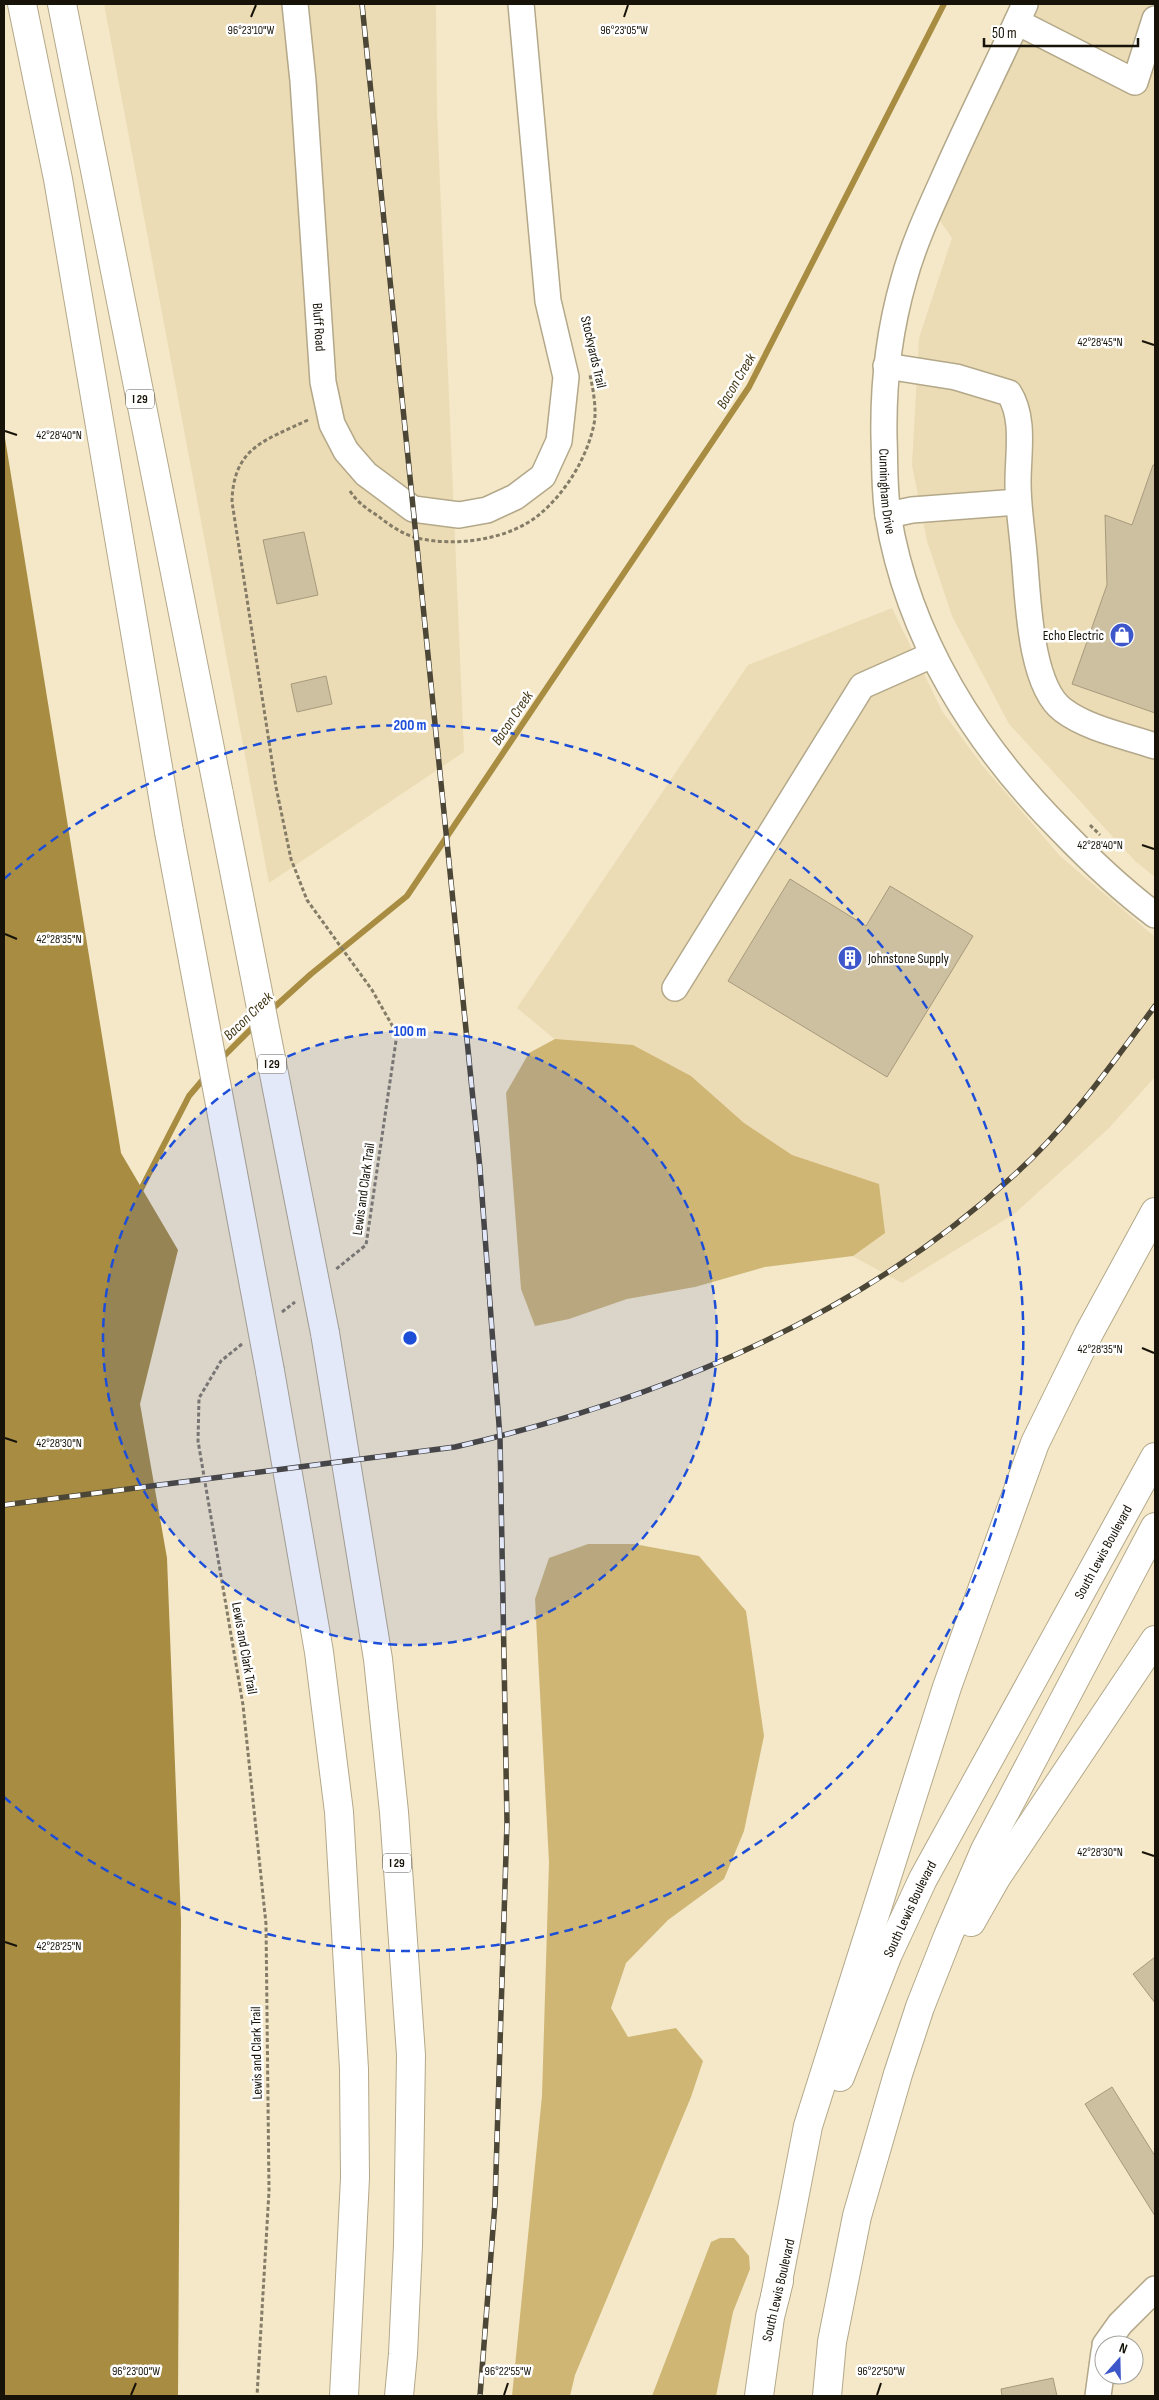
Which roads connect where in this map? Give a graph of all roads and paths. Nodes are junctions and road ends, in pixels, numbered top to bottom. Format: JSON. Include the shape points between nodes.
{"nodes":[{"id":1,"x":22,"y":4,"type":"edge"},
{"id":2,"x":62,"y":4,"type":"edge"},
{"id":3,"x":295,"y":4,"type":"edge"},
{"id":4,"x":521,"y":4,"type":"edge"},
{"id":5,"x":1021,"y":13,"type":"edge"},
{"id":6,"x":1155,"y":19,"type":"edge"},
{"id":7,"x":886,"y":366,"type":"junction"},
{"id":8,"x":589,"y":374,"type":"dead end"},
{"id":9,"x":311,"y":429,"type":"dead end"},
{"id":10,"x":345,"y":486,"type":"dead end"},
{"id":11,"x":1018,"y":502,"type":"junction"},
{"id":12,"x":888,"y":515,"type":"junction"},
{"id":13,"x":932,"y":655,"type":"junction"},
{"id":14,"x":1155,"y":746,"type":"edge"},
{"id":15,"x":1088,"y":824,"type":"dead end"},
{"id":16,"x":1107,"y":842,"type":"dead end"},
{"id":17,"x":1155,"y":915,"type":"edge"},
{"id":18,"x":675,"y":988,"type":"dead end"},
{"id":19,"x":1155,"y":1212,"type":"edge"},
{"id":20,"x":328,"y":1275,"type":"dead end"},
{"id":21,"x":297,"y":1300,"type":"dead end"},
{"id":22,"x":274,"y":1318,"type":"dead end"},
{"id":23,"x":244,"y":1342,"type":"dead end"},
{"id":24,"x":1155,"y":1457,"type":"edge"},
{"id":25,"x":1155,"y":1527,"type":"edge"},
{"id":26,"x":1155,"y":1640,"type":"edge"},
{"id":27,"x":920,"y":2007,"type":"junction"},
{"id":28,"x":1155,"y":2290,"type":"edge"},
{"id":29,"x":775,"y":2297,"type":"junction"},
{"id":30,"x":1112,"y":2335,"type":"edge"},
{"id":31,"x":257,"y":2396,"type":"edge"},
{"id":32,"x":344,"y":2396,"type":"edge"},
{"id":33,"x":399,"y":2396,"type":"edge"},
{"id":34,"x":759,"y":2396,"type":"edge"},
{"id":35,"x":827,"y":2396,"type":"edge"}],
"edges":[{"from":1,"to":32,"type":"main road","bridge":true,"via":[[60,189],[169,832],[319,1652],[339,1812],[354,2068],[355,2178]]},
{"from":2,"to":33,"type":"main road","number":"I 29","bridge":true,"via":[[325,1333],[378,1659],[394,1812],[410,2055],[408,2245]]},
{"from":3,"to":4,"type":"street","name":"Bluff Road","via":[[323,382],[332,424],[346,451],[366,474],[413,509],[459,515],[487,510],[515,497],[543,476],[559,441],[566,377],[548,301]]},
{"from":5,"to":6,"type":"street","via":[[1135,82]]},
{"from":5,"to":7,"type":"street","name":"Cunningham Drive","via":[[965,130],[915,247],[891,326]]},
{"from":7,"to":11,"type":"street","via":[[956,377],[1009,393],[1016,404],[1018,419]]},
{"from":7,"to":12,"type":"street","name":"Cunningham Drive","via":[[885,483]]},
{"from":8,"to":10,"type":"path","name":"Stockyards Trail","via":[[595,423],[582,458],[566,487],[539,515],[505,533],[462,543],[416,538],[388,524],[356,501]]},
{"from":9,"to":20,"type":"path","name":"Lewis and Clark Trail","via":[[307,420],[257,443],[232,484],[232,502],[276,787],[291,859],[307,900],[372,990],[397,1034],[366,1245]]},
{"from":11,"to":12,"type":"street","via":[[912,510]]},
{"from":11,"to":14,"type":"street","via":[[1031,634],[1042,676],[1053,699],[1063,710],[1086,722]]},
{"from":12,"to":13,"type":"street","name":"Cunningham Drive","via":[[901,569]]},
{"from":13,"to":17,"type":"street","name":"Cunningham Drive","via":[[984,741],[1039,808],[1127,894]]},
{"from":13,"to":18,"type":"street","via":[[862,686]]},
{"from":15,"to":16,"type":"path"},
{"from":19,"to":29,"type":"main road","via":[[1089,1333],[1035,1443],[946,1687],[808,2126]]},
{"from":21,"to":22,"type":"path"},
{"from":23,"to":31,"type":"path","name":"Lewis and Clark Trail","via":[[221,1361],[199,1398],[198,1441],[243,1705],[266,1924],[269,2191]]},
{"from":24,"to":29,"type":"main road","name":"South Lewis Boulevard","via":[[981,1770],[923,1879],[888,1954],[839,2080],[800,2199]]},
{"from":25,"to":27,"type":"main road","via":[[985,1850]]},
{"from":26,"to":27,"type":"main road","via":[[996,1878]]},
{"from":27,"to":35,"type":"main road","via":[[857,2216],[832,2342]]},
{"from":28,"to":30,"type":"street"},
{"from":29,"to":34,"type":"main road","name":"South Lewis Boulevard"}]}
